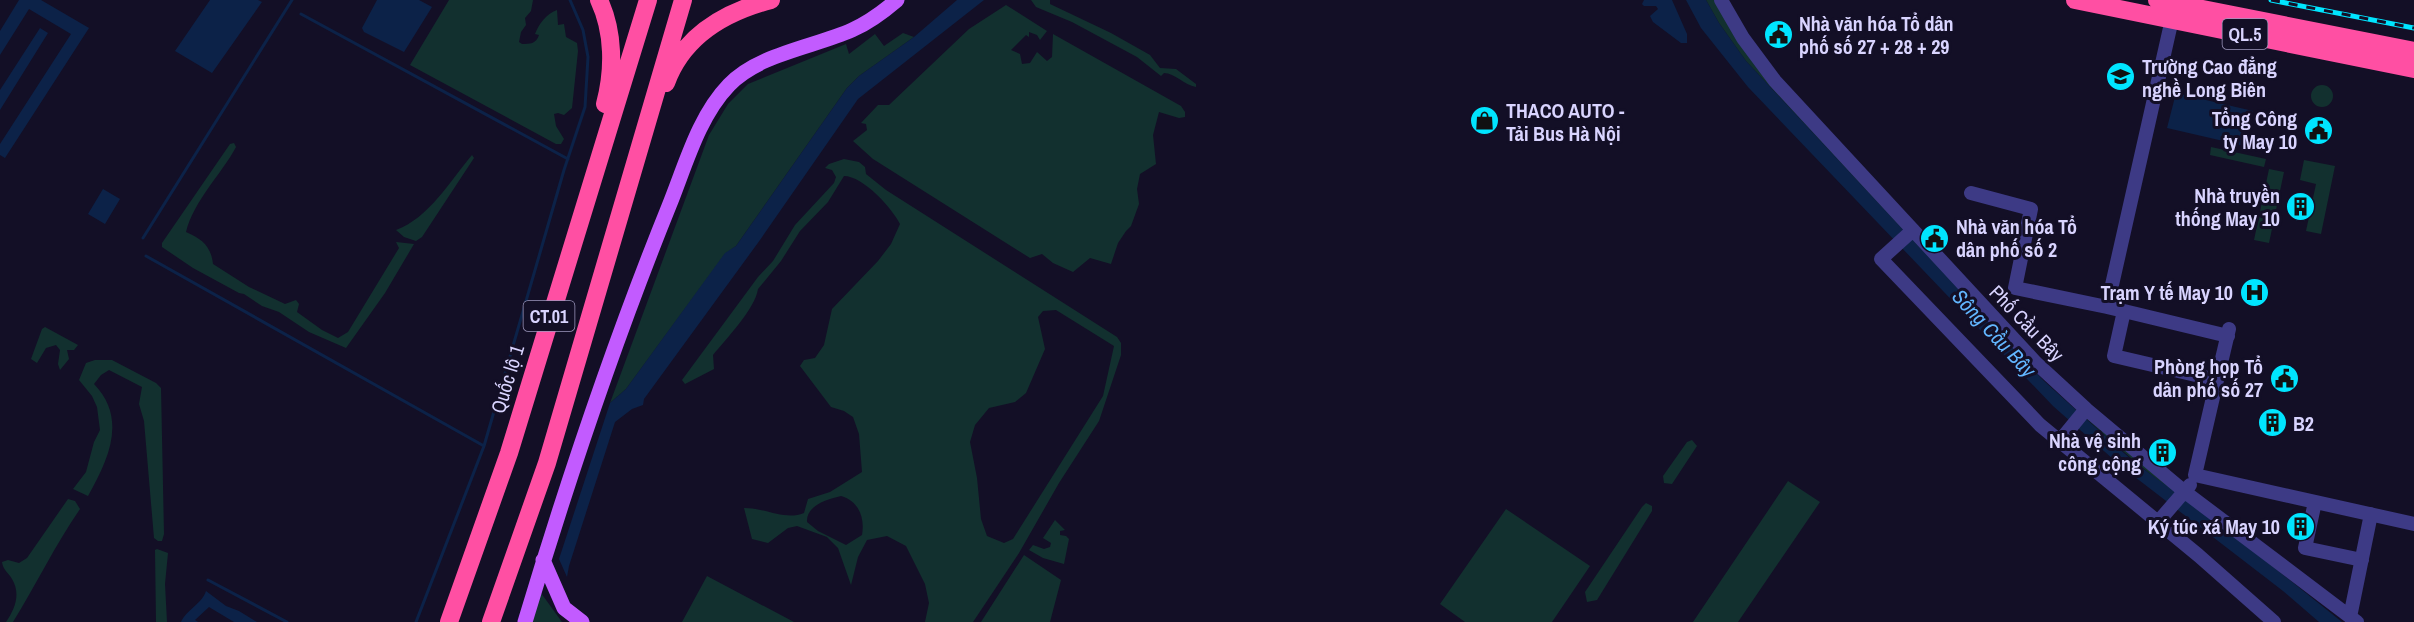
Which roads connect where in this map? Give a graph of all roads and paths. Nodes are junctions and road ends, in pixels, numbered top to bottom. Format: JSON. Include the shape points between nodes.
{"nodes":[{"id":1,"x":599,"y":0,"type":"edge"},
{"id":2,"x":683,"y":0,"type":"edge"},
{"id":3,"x":771,"y":0,"type":"edge"},
{"id":4,"x":897,"y":0,"type":"edge"},
{"id":5,"x":1720,"y":0,"type":"edge"},
{"id":6,"x":2075,"y":0,"type":"edge"},
{"id":7,"x":2157,"y":0,"type":"edge"},
{"id":8,"x":646,"y":4,"type":"edge"},
{"id":9,"x":2172,"y":19,"type":"junction"},
{"id":10,"x":2298,"y":37,"type":"junction"},
{"id":11,"x":2414,"y":51,"type":"edge"},
{"id":12,"x":2414,"y":69,"type":"edge"},
{"id":13,"x":1971,"y":193,"type":"dead end"},
{"id":14,"x":1913,"y":230,"type":"junction"},
{"id":15,"x":564,"y":267,"type":"junction"},
{"id":16,"x":603,"y":276,"type":"junction"},
{"id":17,"x":2107,"y":307,"type":"junction"},
{"id":18,"x":2124,"y":311,"type":"junction"},
{"id":19,"x":2217,"y":380,"type":"junction"},
{"id":20,"x":2086,"y":409,"type":"junction"},
{"id":21,"x":2059,"y":442,"type":"junction"},
{"id":22,"x":2195,"y":475,"type":"junction"},
{"id":23,"x":2185,"y":492,"type":"junction"},
{"id":24,"x":2315,"y":502,"type":"junction"},
{"id":25,"x":2371,"y":514,"type":"junction"},
{"id":26,"x":2162,"y":518,"type":"junction"},
{"id":27,"x":2414,"y":524,"type":"edge"},
{"id":28,"x":543,"y":560,"type":"junction"},
{"id":29,"x":2362,"y":560,"type":"junction"},
{"id":30,"x":2354,"y":619,"type":"edge"},
{"id":31,"x":449,"y":622,"type":"edge"},
{"id":32,"x":491,"y":622,"type":"edge"},
{"id":33,"x":525,"y":622,"type":"edge"},
{"id":34,"x":582,"y":622,"type":"edge"},
{"id":35,"x":2274,"y":622,"type":"edge"}],
"edges":[{"from":1,"to":15,"type":"highway","via":[[611,43],[608,90]]},
{"from":2,"to":16,"type":"highway","number":"CT.01"},
{"from":3,"to":16,"type":"highway","via":[[726,15],[703,30],[669,77]]},
{"from":4,"to":28,"type":"main road","via":[[853,30],[746,71],[716,101],[698,135],[651,252]]},
{"from":5,"to":14,"type":"street","name":"Phố Cầu Bây","via":[[1770,75]]},
{"from":6,"to":9,"type":"highway","number":"QL.5"},
{"from":7,"to":10,"type":"highway","number":"QL.5"},
{"from":8,"to":15,"type":"highway","name":"Quốc lộ 1","number":"CT.01"},
{"from":9,"to":10,"type":"highway","number":"QL.5"},
{"from":9,"to":17,"type":"street"},
{"from":10,"to":11,"type":"highway","number":"QL.5"},
{"from":10,"to":12,"type":"highway","number":"QL.5"},
{"from":13,"to":17,"type":"street","via":[[2031,209],[2015,288]]},
{"from":14,"to":20,"type":"street","name":"Phố Cầu Bây","via":[[2036,363]]},
{"from":14,"to":21,"type":"street","via":[[1881,259]]},
{"from":15,"to":31,"type":"highway","name":"Quốc lộ 1","number":"CT.01","via":[[509,453]]},
{"from":16,"to":32,"type":"highway","number":"CT.01","via":[[547,463]]},
{"from":17,"to":18,"type":"street"},
{"from":18,"to":19,"type":"street","via":[[2114,356]]},
{"from":18,"to":19,"type":"street","via":[[2228,332]]},
{"from":19,"to":22,"type":"street"},
{"from":20,"to":21,"type":"street"},
{"from":20,"to":23,"type":"street","name":"Phố Cầu Bây"},
{"from":21,"to":26,"type":"street"},
{"from":22,"to":23,"type":"street"},
{"from":22,"to":24,"type":"street"},
{"from":23,"to":26,"type":"street"},
{"from":23,"to":30,"type":"street","name":"Phố Cầu Bây"},
{"from":24,"to":25,"type":"street"},
{"from":24,"to":29,"type":"street","via":[[2305,548]]},
{"from":25,"to":27,"type":"street"},
{"from":25,"to":29,"type":"street"},
{"from":26,"to":35,"type":"street"},
{"from":28,"to":33,"type":"main road"},
{"from":28,"to":34,"type":"main road","via":[[564,608]]},
{"from":29,"to":30,"type":"street"}]}
